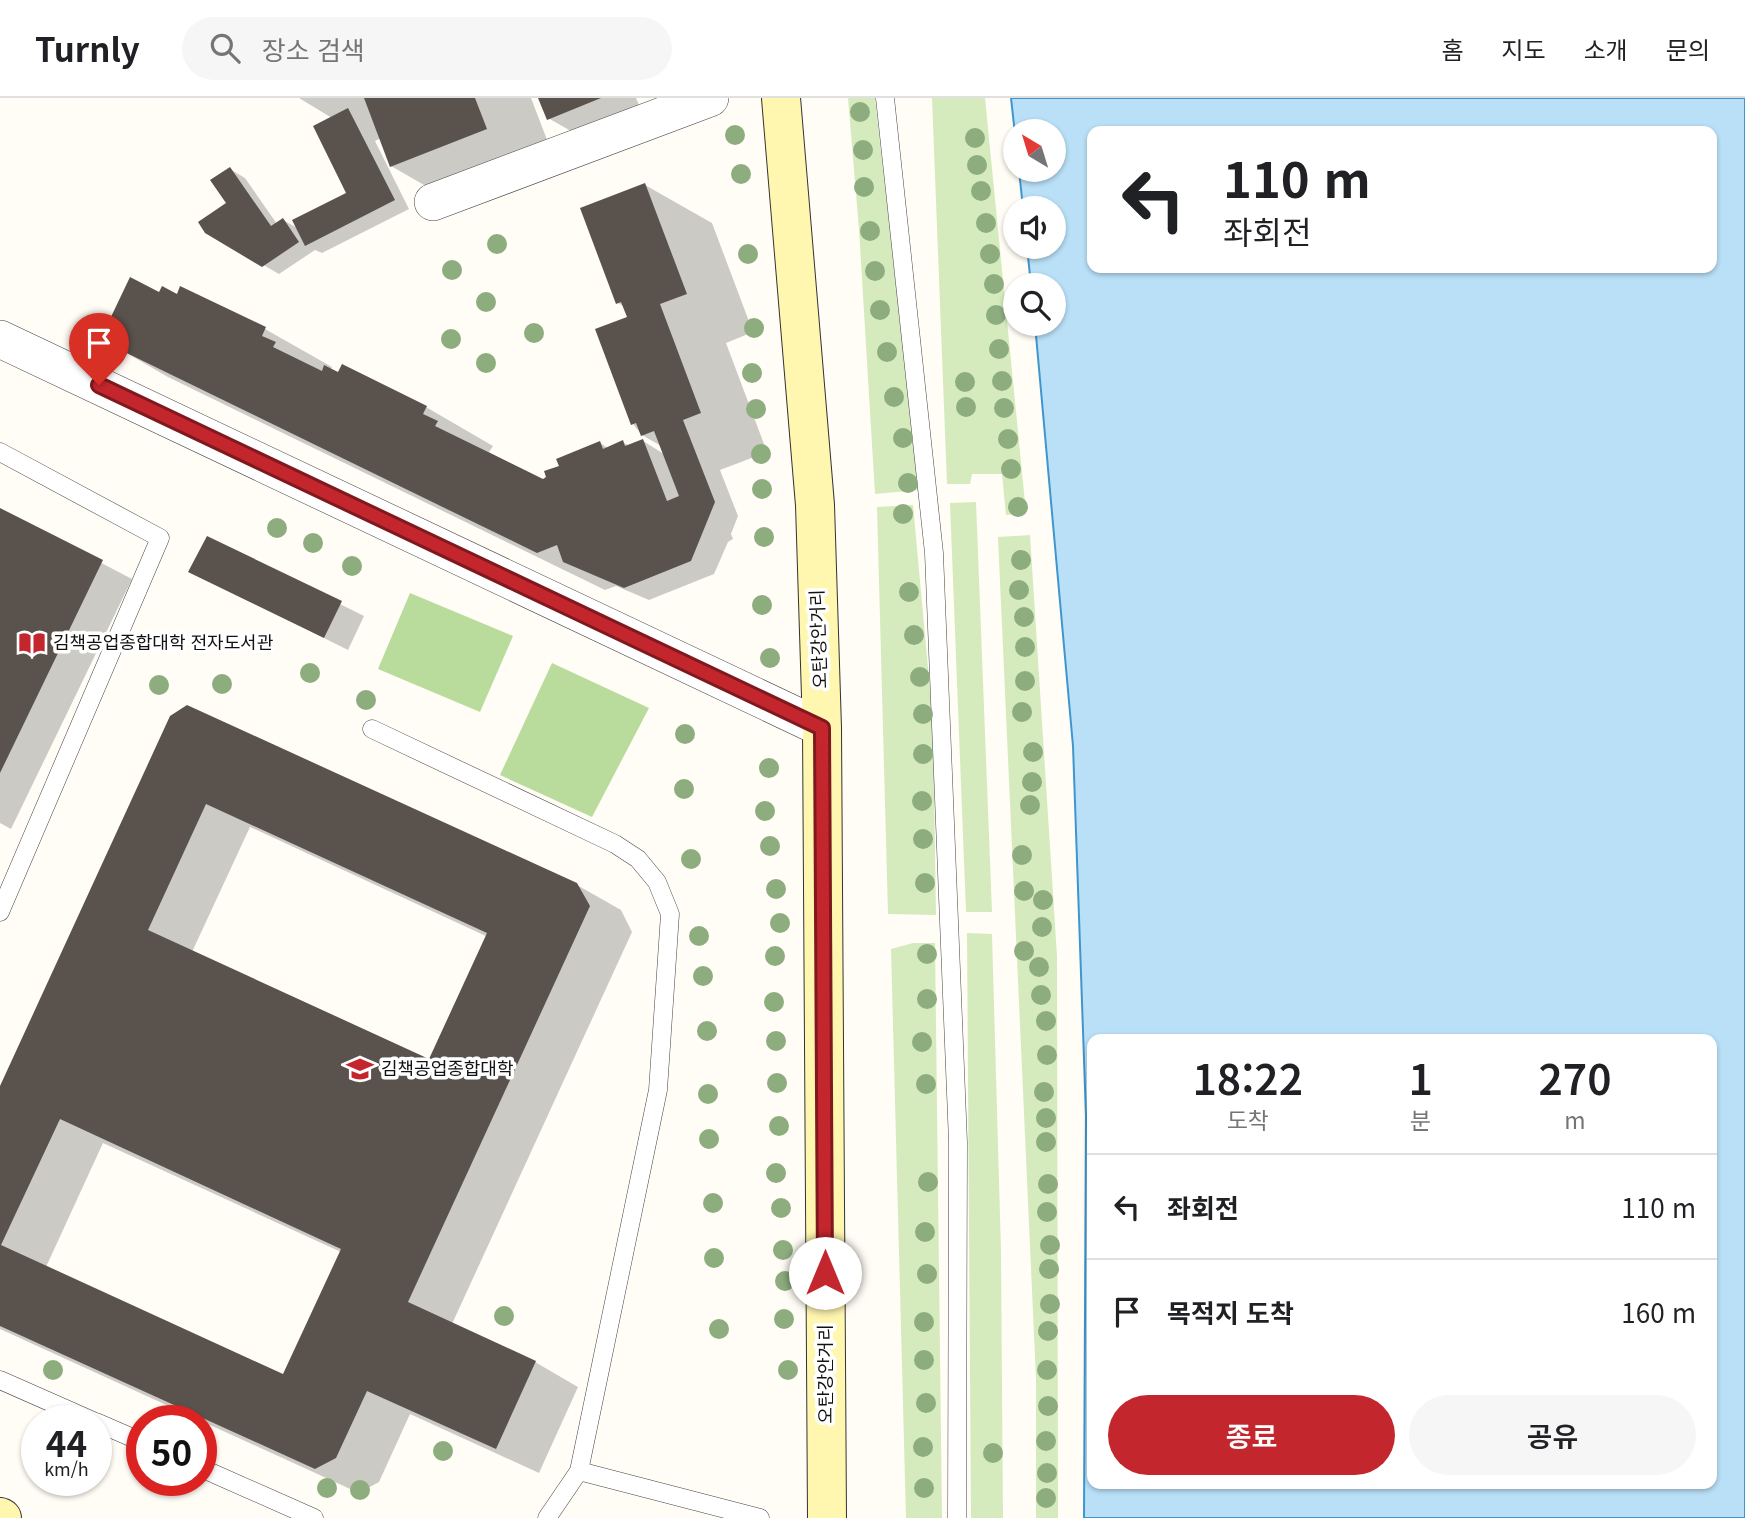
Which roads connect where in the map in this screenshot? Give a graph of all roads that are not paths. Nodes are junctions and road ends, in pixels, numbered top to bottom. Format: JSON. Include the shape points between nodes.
{"nodes":[{"id":1,"x":710,"y":98,"type":"edge"},
{"id":2,"x":781,"y":98,"type":"edge"},
{"id":3,"x":885,"y":98,"type":"edge"},
{"id":4,"x":433,"y":202,"type":"dead end"},
{"id":5,"x":0,"y":339,"type":"edge"},
{"id":6,"x":0,"y":452,"type":"edge"},
{"id":7,"x":822,"y":728,"type":"junction"},
{"id":8,"x":372,"y":729,"type":"dead end"},
{"id":9,"x":0,"y":912,"type":"edge"},
{"id":10,"x":0,"y":1380,"type":"edge"},
{"id":11,"x":57,"y":1405,"type":"edge"},
{"id":12,"x":579,"y":1471,"type":"junction"},
{"id":13,"x":217,"y":1475,"type":"edge"},
{"id":14,"x":314,"y":1518,"type":"edge"},
{"id":15,"x":547,"y":1518,"type":"edge"},
{"id":16,"x":760,"y":1518,"type":"edge"},
{"id":17,"x":827,"y":1518,"type":"edge"},
{"id":18,"x":957,"y":1518,"type":"edge"}],
"edges":[{"from":1,"to":4,"type":"street"},
{"from":2,"to":7,"type":"main road","name":"오탄강안거리","via":[[815,505]]},
{"from":3,"to":18,"type":"lane","via":[[935,567],[958,1142]]},
{"from":5,"to":7,"type":"street"},
{"from":6,"to":9,"type":"lane","via":[[160,538]]},
{"from":7,"to":17,"type":"main road","name":"오탄강안거리"},
{"from":8,"to":12,"type":"lane","via":[[638,859],[657,882],[670,914],[658,1090]]},
{"from":10,"to":11,"type":"lane"},
{"from":12,"to":15,"type":"lane"},
{"from":12,"to":16,"type":"lane"},
{"from":13,"to":14,"type":"lane"}]}
